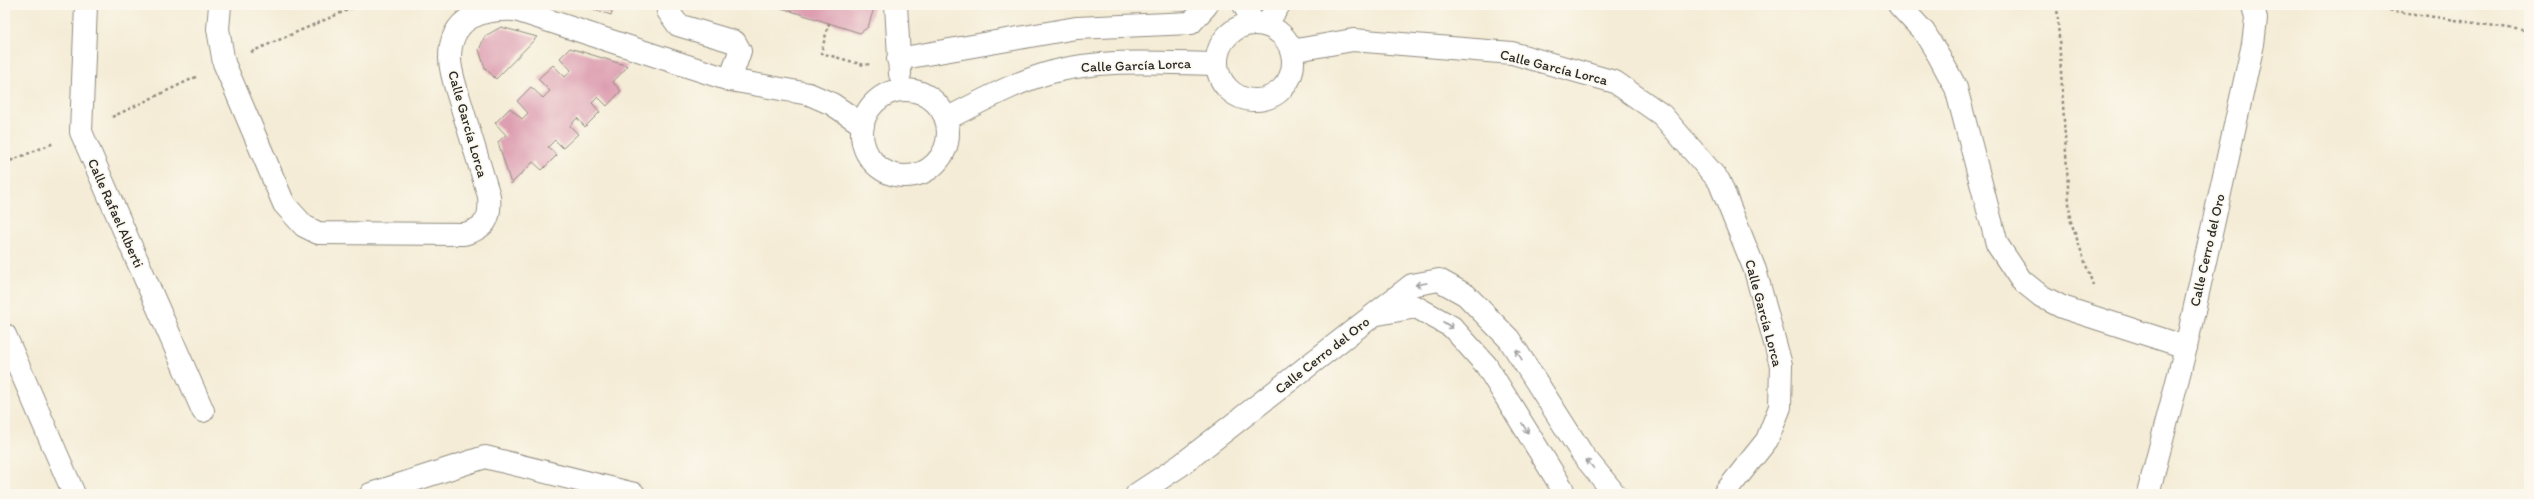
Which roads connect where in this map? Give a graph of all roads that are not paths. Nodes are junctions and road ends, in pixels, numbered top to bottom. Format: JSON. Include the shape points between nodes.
{"nodes":[{"id":1,"x":86,"y":5,"type":"edge"},
{"id":2,"x":220,"y":5,"type":"edge"},
{"id":3,"x":668,"y":5,"type":"edge"},
{"id":4,"x":896,"y":5,"type":"edge"},
{"id":5,"x":1207,"y":5,"type":"edge"},
{"id":6,"x":1279,"y":5,"type":"edge"},
{"id":7,"x":1899,"y":5,"type":"edge"},
{"id":8,"x":2253,"y":5,"type":"edge"},
{"id":9,"x":492,"y":7,"type":"edge"},
{"id":10,"x":1255,"y":18,"type":"edge"},
{"id":11,"x":1291,"y":51,"type":"junction"},
{"id":12,"x":898,"y":59,"type":"junction"},
{"id":13,"x":1216,"y":64,"type":"junction"},
{"id":14,"x":730,"y":80,"type":"junction"},
{"id":15,"x":902,"y":90,"type":"junction"},
{"id":16,"x":946,"y":119,"type":"junction"},
{"id":17,"x":863,"y":125,"type":"junction"},
{"id":18,"x":1373,"y":315,"type":"junction"},
{"id":19,"x":5,"y":335,"type":"edge"},
{"id":20,"x":2186,"y":347,"type":"junction"},
{"id":21,"x":203,"y":411,"type":"dead end"},
{"id":22,"x":1730,"y":486,"type":"edge"},
{"id":23,"x":74,"y":494,"type":"edge"},
{"id":24,"x":371,"y":494,"type":"edge"},
{"id":25,"x":634,"y":494,"type":"edge"},
{"id":26,"x":1138,"y":494,"type":"edge"},
{"id":27,"x":1564,"y":494,"type":"edge"},
{"id":28,"x":1615,"y":494,"type":"edge"},
{"id":29,"x":1711,"y":494,"type":"edge"},
{"id":30,"x":2148,"y":494,"type":"edge"}],
"edges":[{"from":1,"to":21,"type":"street","name":"Calle Rafael Alberti","via":[[81,132]]},
{"from":2,"to":9,"type":"street","name":"Calle García Lorca","via":[[218,29],[224,63],[284,204],[304,226],[318,233],[464,234],[478,230],[486,222],[490,209],[489,196],[450,59],[456,32],[467,20]]},
{"from":3,"to":14,"type":"street","via":[[668,11],[678,24],[735,42],[740,51]]},
{"from":4,"to":12,"type":"street"},
{"from":5,"to":12,"type":"street","via":[[1191,23],[1076,28]]},
{"from":6,"to":10,"type":"street"},
{"from":7,"to":20,"type":"street","via":[[1924,32],[1956,88],[1997,244],[2021,280],[2041,296],[2062,307]]},
{"from":8,"to":20,"type":"street","name":"Calle Cerro del Oro","via":[[2256,19],[2253,44]]},
{"from":9,"to":14,"type":"street","name":"Calle García Lorca","via":[[516,10]]},
{"from":10,"to":11,"type":"street","via":[[1286,39]]},
{"from":10,"to":13,"type":"street","via":[[1223,40]]},
{"from":11,"to":13,"type":"street","via":[[1293,63],[1284,87],[1274,95],[1261,99],[1249,99],[1231,91],[1219,76]]},
{"from":11,"to":22,"type":"street","name":"Calle García Lorca","via":[[1353,40],[1512,53],[1616,82],[1662,115],[1718,181],[1755,270],[1781,365],[1780,407],[1770,433]]},
{"from":12,"to":15,"type":"street"},
{"from":13,"to":16,"type":"street","name":"Calle García Lorca","via":[[1077,66],[1029,80]]},
{"from":14,"to":17,"type":"street","name":"Calle García Lorca","via":[[809,94],[832,104]]},
{"from":15,"to":16,"type":"street","via":[[928,97],[939,107]]},
{"from":15,"to":17,"type":"street","via":[[876,101]]},
{"from":16,"to":17,"type":"street","via":[[946,147],[939,159],[928,169],[915,175],[887,172],[876,164],[867,153]]},
{"from":18,"to":26,"type":"street","name":"Calle Cerro del Oro","via":[[1181,465]]},
{"from":18,"to":27,"type":"street","name":"Calle Cerro del Oro","one_way":true,"via":[[1416,307],[1452,327],[1486,365]]},
{"from":28,"to":18,"type":"street","one_way":true,"via":[[1583,455],[1509,339],[1466,295],[1439,280],[1412,285]]},
{"from":19,"to":23,"type":"street"},
{"from":20,"to":30,"type":"street","name":"Calle Cerro del Oro"},
{"from":22,"to":29,"type":"street","name":"Calle García Lorca"},
{"from":24,"to":25,"type":"street","via":[[486,457]]}]}
